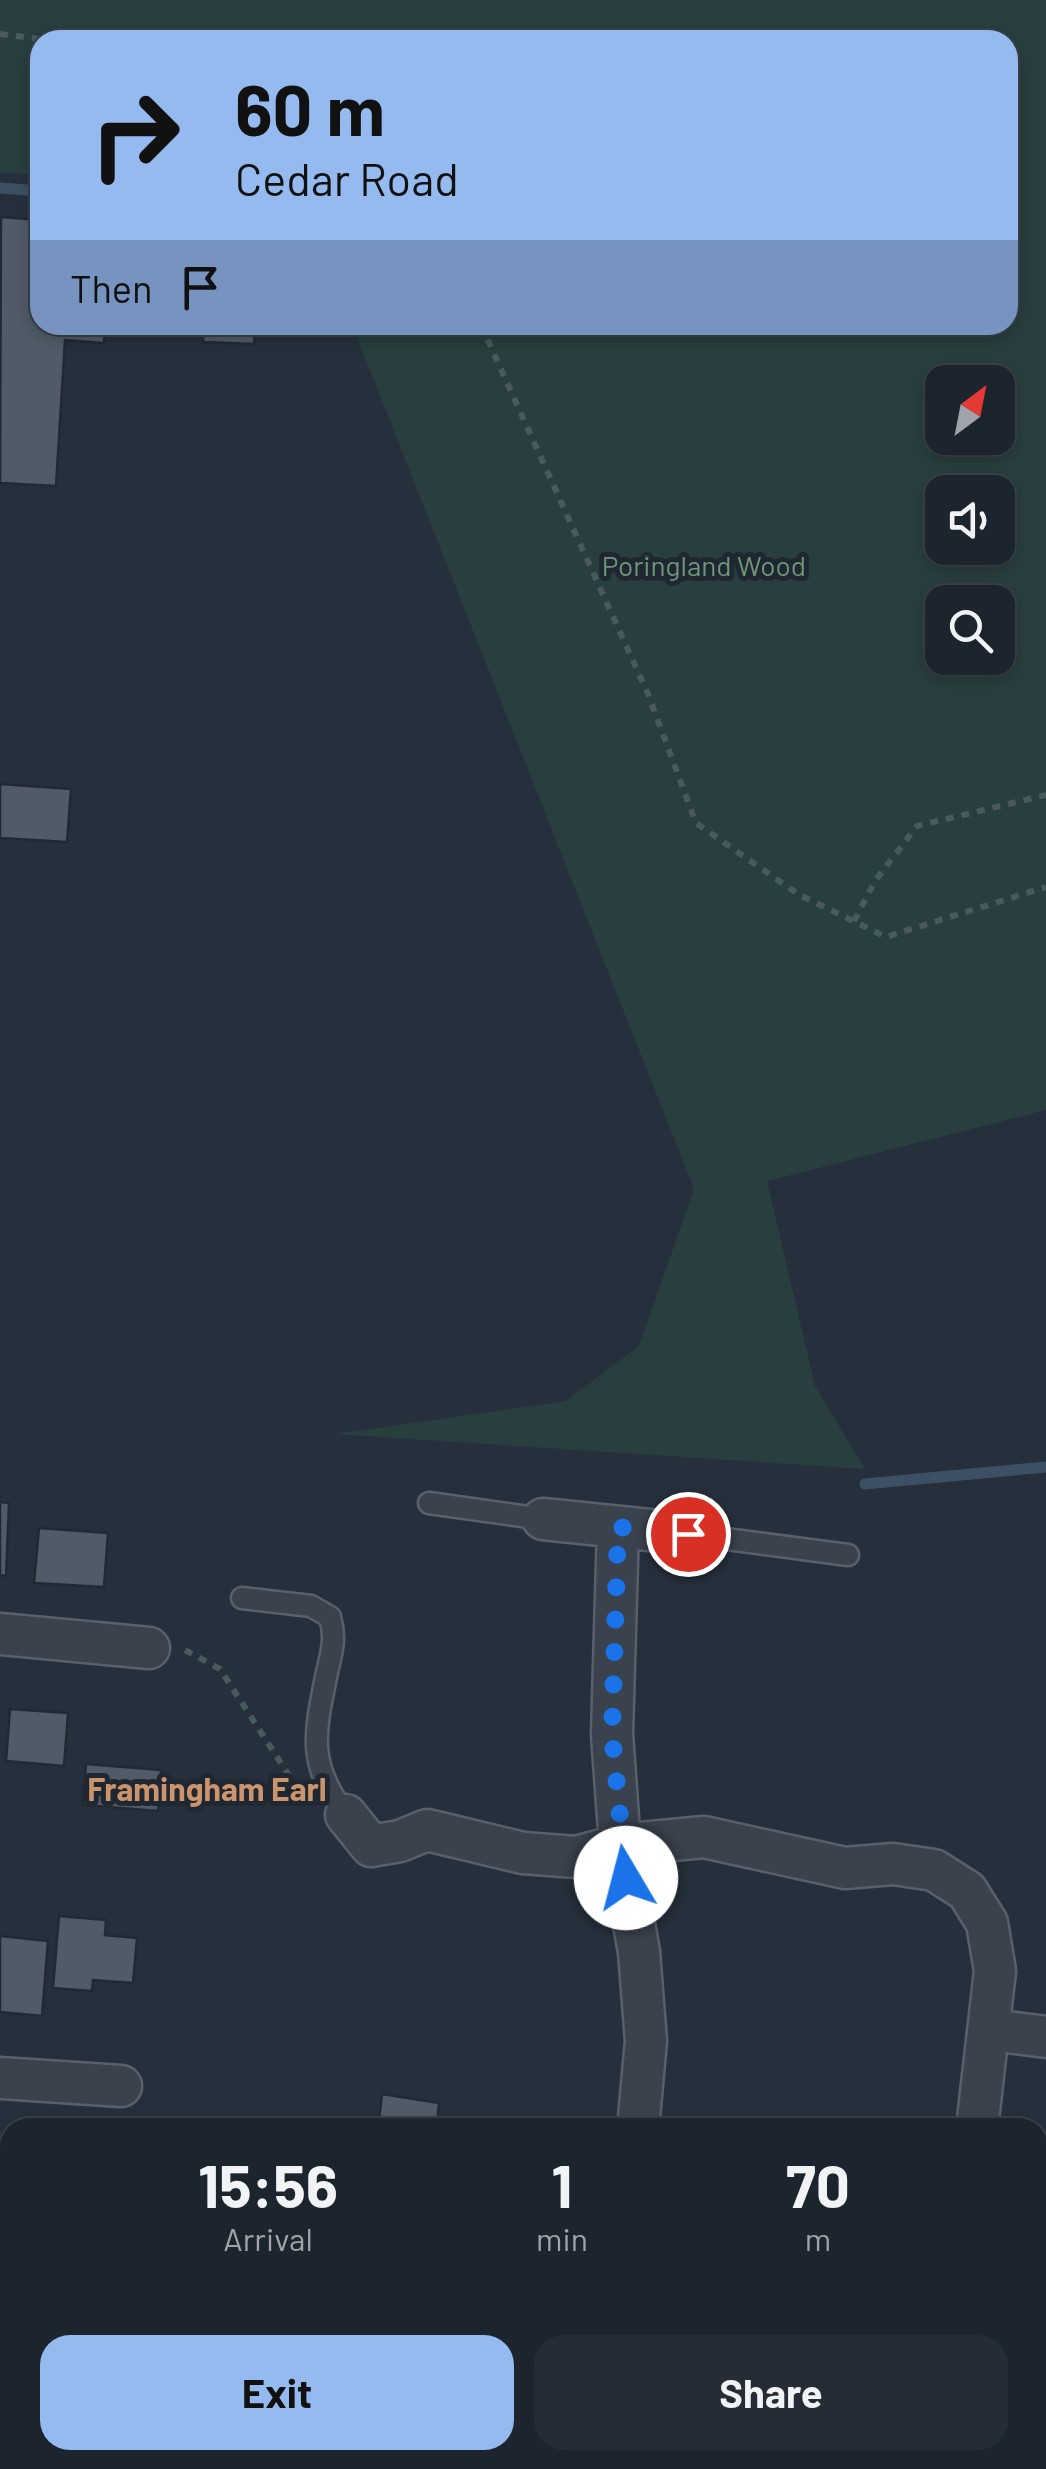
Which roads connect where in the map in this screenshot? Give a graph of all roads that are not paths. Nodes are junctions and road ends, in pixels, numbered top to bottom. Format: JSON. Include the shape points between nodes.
{"nodes":[{"id":1,"x":429,"y":1502,"type":"dead end"},
{"id":2,"x":543,"y":1519,"type":"joint"},
{"id":3,"x":618,"y":1527,"type":"junction"},
{"id":4,"x":688,"y":1534,"type":"joint"},
{"id":5,"x":848,"y":1554,"type":"dead end"},
{"id":6,"x":242,"y":1598,"type":"dead end"},
{"id":7,"x":0,"y":1634,"type":"edge"},
{"id":8,"x":149,"y":1648,"type":"road end"},
{"id":9,"x":365,"y":1845,"type":"joint"},
{"id":10,"x":620,"y":1845,"type":"junction"},
{"id":11,"x":991,"y":2030,"type":"junction"},
{"id":12,"x":1046,"y":2037,"type":"edge"},
{"id":13,"x":0,"y":2078,"type":"edge"},
{"id":14,"x":121,"y":2086,"type":"dead end"},
{"id":15,"x":639,"y":2118,"type":"edge"},
{"id":16,"x":978,"y":2118,"type":"edge"}],
"edges":[{"from":1,"to":2,"type":"lane"},
{"from":2,"to":3,"type":"street"},
{"from":3,"to":4,"type":"street"},
{"from":3,"to":10,"type":"street","via":[[612,1734]]},
{"from":4,"to":5,"type":"lane"},
{"from":6,"to":9,"type":"lane","via":[[311,1606],[330,1617],[336,1634],[315,1731],[316,1758],[326,1790]]},
{"from":7,"to":8,"type":"street"},
{"from":9,"to":10,"type":"street","via":[[400,1842],[427,1830],[576,1858]]},
{"from":10,"to":11,"type":"street","via":[[704,1838],[845,1868],[893,1864],[934,1870],[967,1891],[987,1922],[996,1971]]},
{"from":10,"to":15,"type":"street","via":[[646,2041]]},
{"from":11,"to":12,"type":"street"},
{"from":11,"to":16,"type":"street"},
{"from":13,"to":14,"type":"street"}]}
